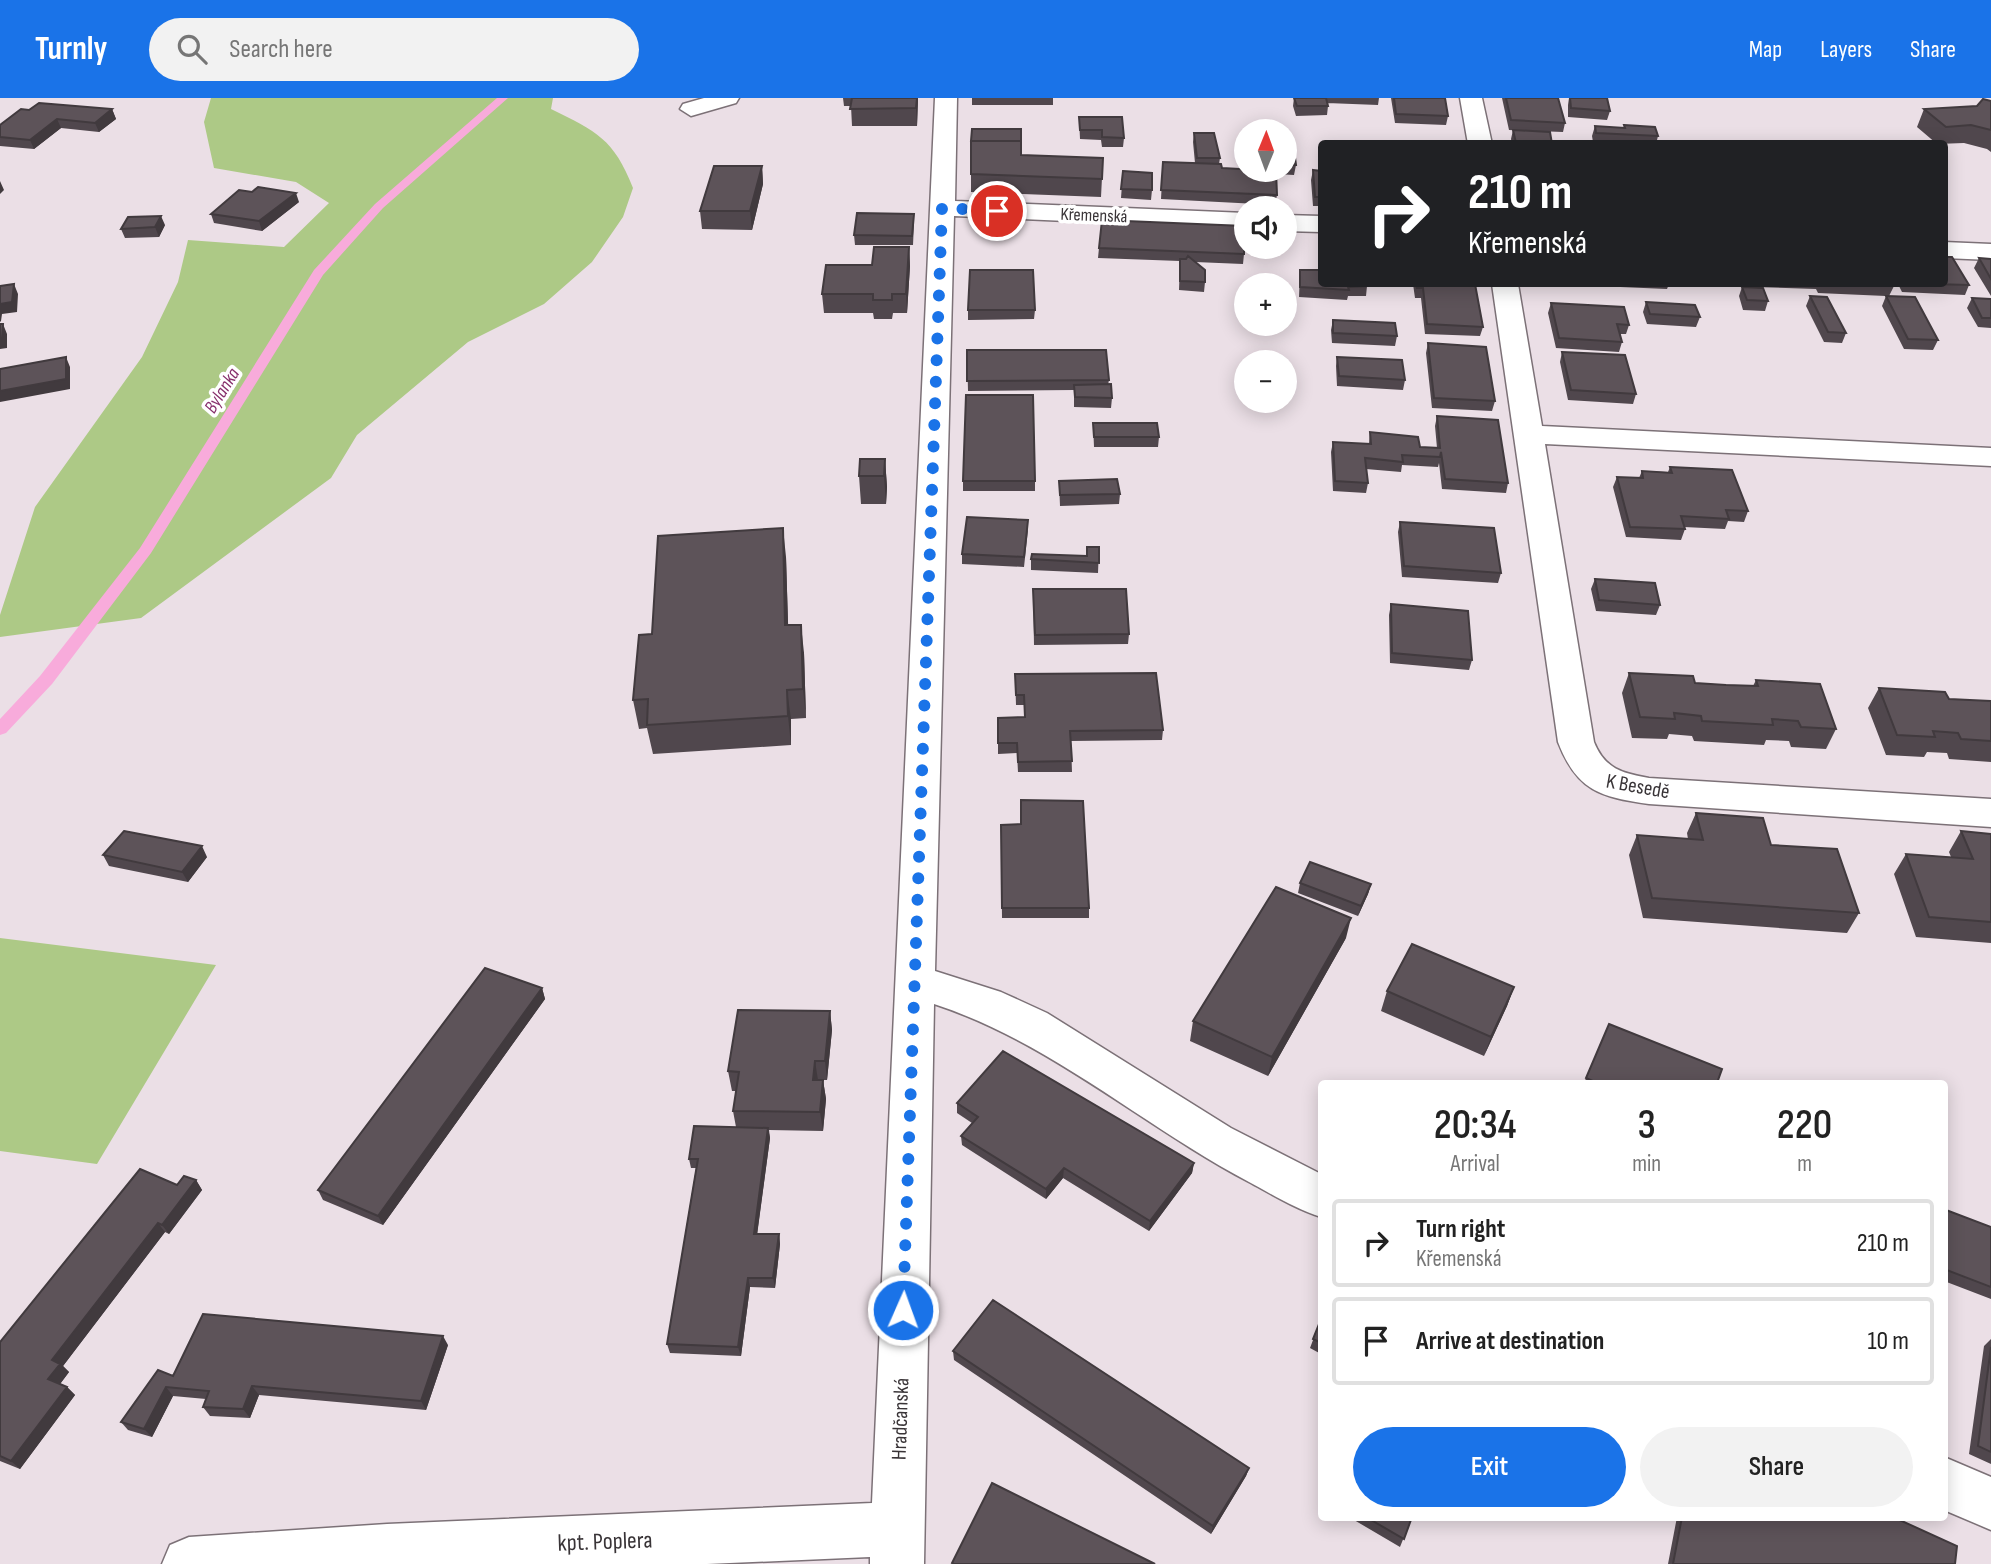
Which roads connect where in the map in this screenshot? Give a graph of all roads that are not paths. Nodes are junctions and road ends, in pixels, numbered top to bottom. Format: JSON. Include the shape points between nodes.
{"nodes":[{"id":1,"x":728,"y":98,"type":"edge"},
{"id":2,"x":946,"y":98,"type":"edge"},
{"id":3,"x":1471,"y":98,"type":"edge"},
{"id":4,"x":691,"y":109,"type":"dead end"},
{"id":5,"x":1479,"y":140,"type":"edge"},
{"id":6,"x":942,"y":208,"type":"junction"},
{"id":7,"x":1234,"y":220,"type":"edge"},
{"id":8,"x":1297,"y":223,"type":"edge"},
{"id":9,"x":1318,"y":224,"type":"edge"},
{"id":10,"x":1948,"y":250,"type":"edge"},
{"id":11,"x":1991,"y":252,"type":"edge"},
{"id":12,"x":1505,"y":287,"type":"edge"},
{"id":13,"x":1529,"y":434,"type":"junction"},
{"id":14,"x":1991,"y":457,"type":"edge"},
{"id":15,"x":1991,"y":813,"type":"edge"},
{"id":16,"x":914,"y":981,"type":"junction"},
{"id":17,"x":1318,"y":1195,"type":"edge"},
{"id":18,"x":1948,"y":1485,"type":"edge"},
{"id":19,"x":1991,"y":1504,"type":"edge"},
{"id":20,"x":897,"y":1546,"type":"edge"},
{"id":21,"x":189,"y":1564,"type":"edge"}],
"edges":[{"from":1,"to":4,"type":"street"},
{"from":2,"to":6,"type":"street","name":"Hradčanská"},
{"from":3,"to":5,"type":"street"},
{"from":6,"to":7,"type":"street","name":"Křemenská"},
{"from":6,"to":16,"type":"street","name":"Hradčanská"},
{"from":8,"to":9,"type":"street"},
{"from":10,"to":11,"type":"street"},
{"from":12,"to":13,"type":"street","name":"K Besedě"},
{"from":13,"to":14,"type":"street"},
{"from":13,"to":15,"type":"street","name":"K Besedě","via":[[1576,742],[1581,758],[1597,778],[1649,791]]},
{"from":16,"to":17,"type":"street","via":[[986,1004],[1032,1025],[1215,1142]]},
{"from":16,"to":20,"type":"street","name":"Hradčanská"},
{"from":18,"to":19,"type":"street"},
{"from":20,"to":21,"type":"street","name":"kpt. Poplera","via":[[387,1551]]}]}
